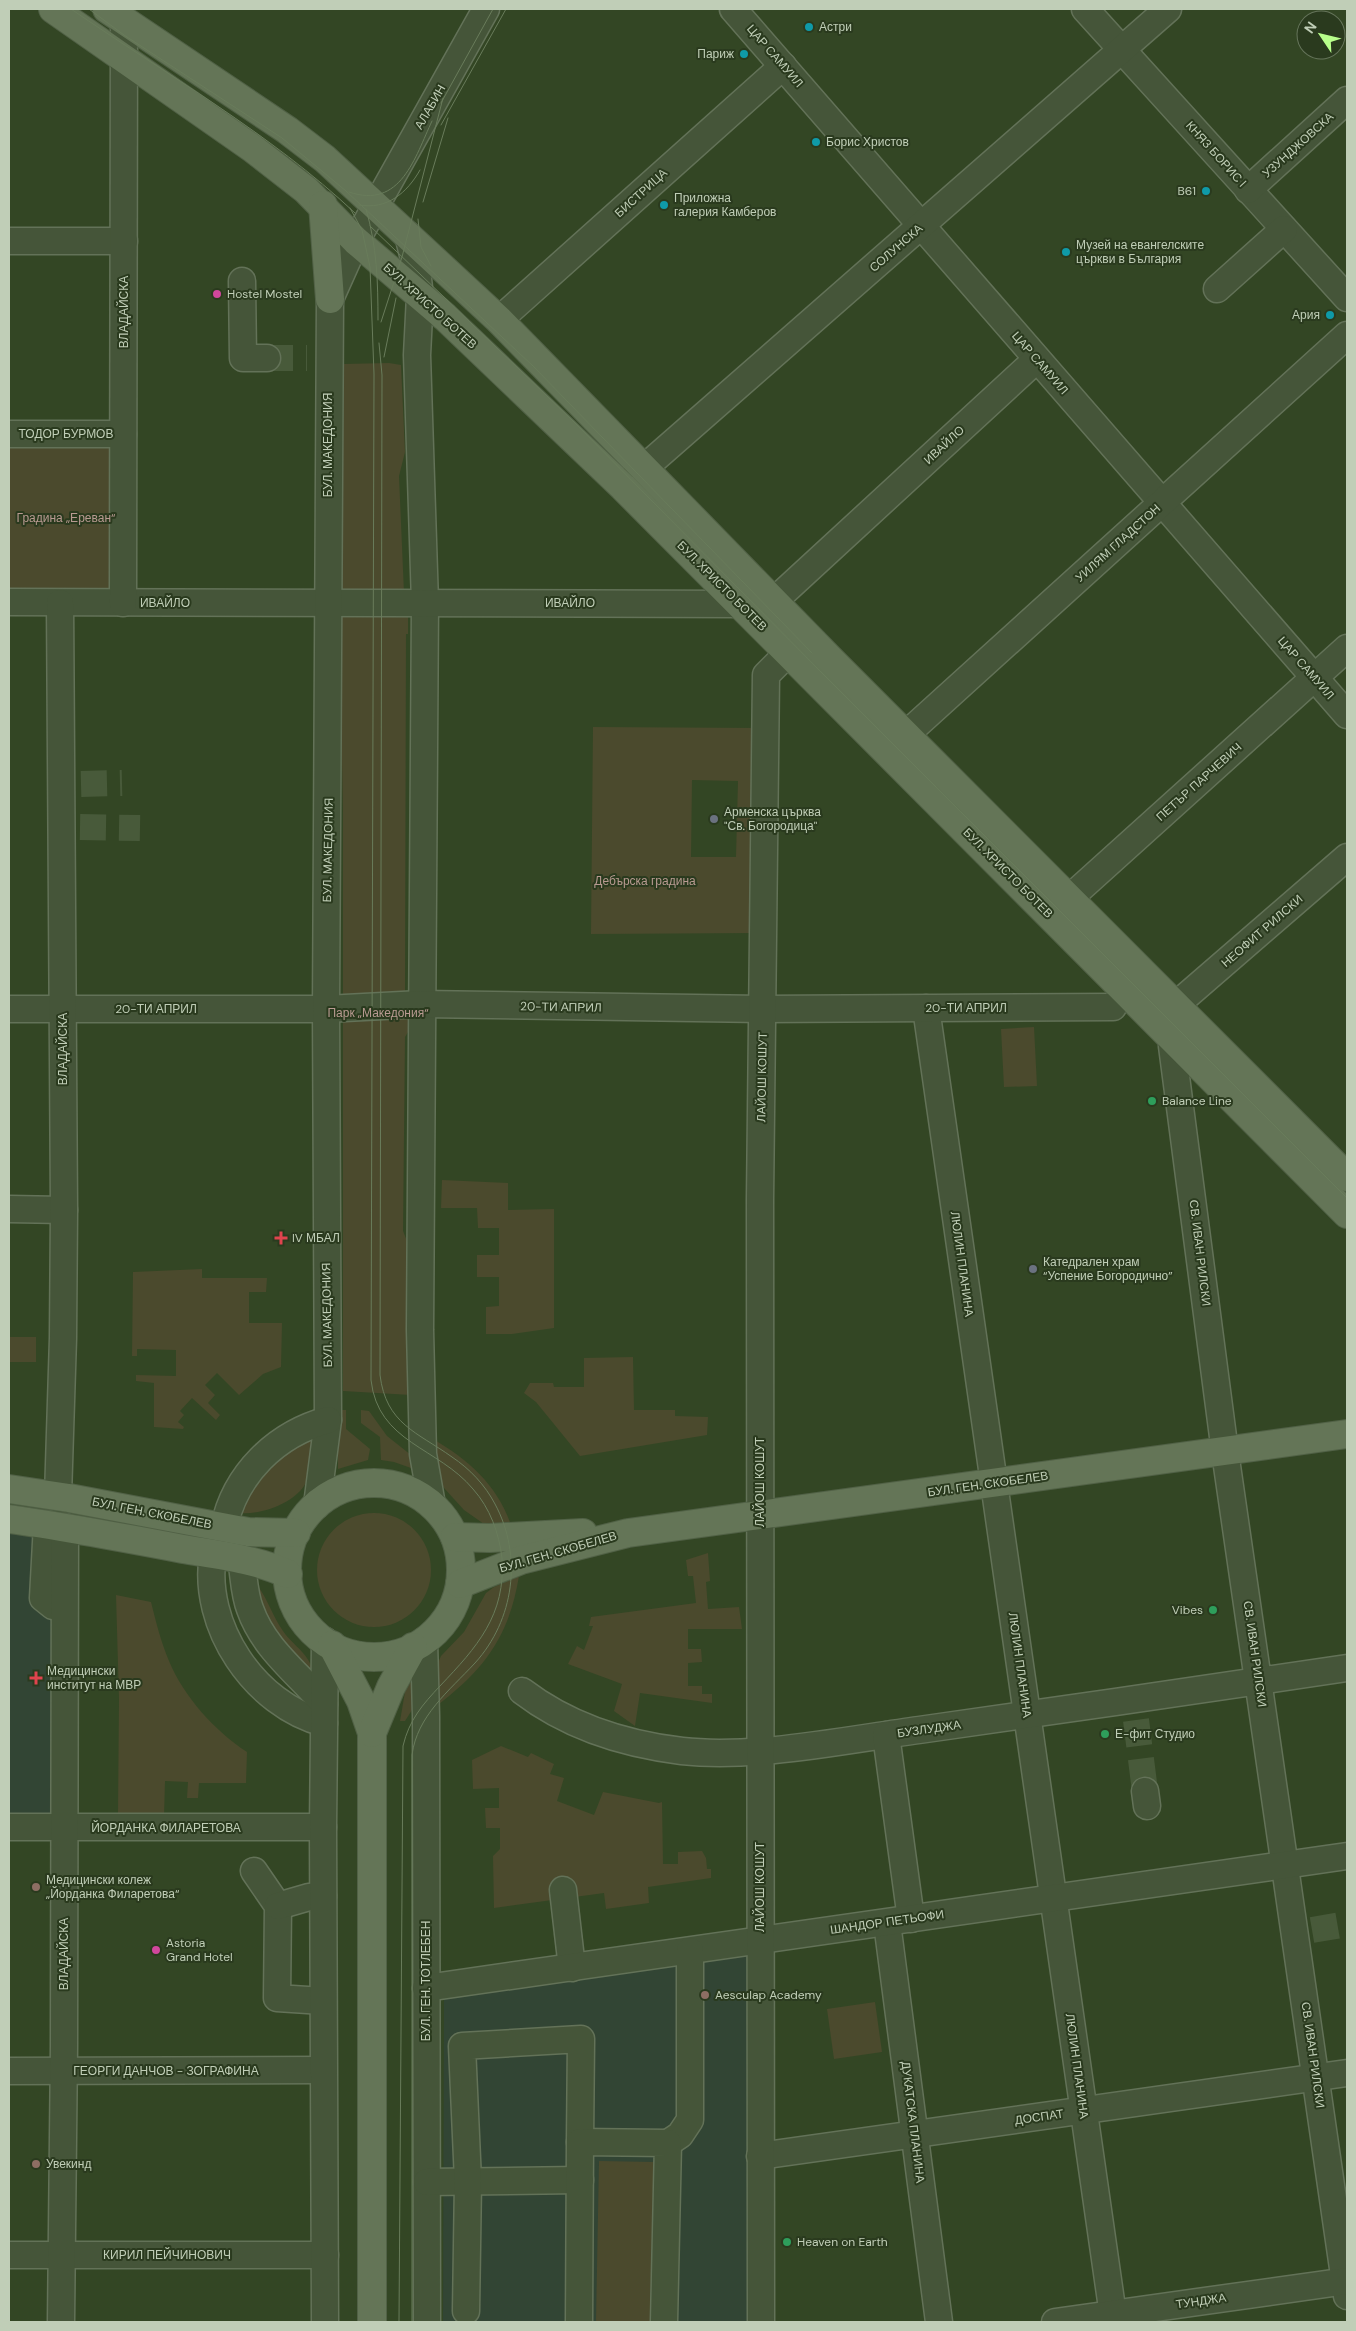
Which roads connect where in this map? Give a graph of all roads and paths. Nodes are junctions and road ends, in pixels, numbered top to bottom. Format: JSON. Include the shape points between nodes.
{"nodes":[{"id":1,"x":53,"y":9,"type":"edge"},
{"id":2,"x":486,"y":9,"type":"edge"},
{"id":3,"x":733,"y":9,"type":"edge"},
{"id":4,"x":1085,"y":9,"type":"edge"},
{"id":5,"x":1168,"y":9,"type":"edge"},
{"id":6,"x":116,"y":14,"type":"edge"},
{"id":7,"x":1122,"y":50,"type":"junction"},
{"id":8,"x":124,"y":58,"type":"junction"},
{"id":9,"x":783,"y":66,"type":"junction"},
{"id":10,"x":1347,"y":100,"type":"edge"},
{"id":11,"x":1248,"y":190,"type":"junction"},
{"id":12,"x":323,"y":205,"type":"junction"},
{"id":13,"x":376,"y":206,"type":"junction"},
{"id":14,"x":921,"y":226,"type":"junction"},
{"id":15,"x":1284,"y":229,"type":"junction"},
{"id":16,"x":408,"y":235,"type":"junction"},
{"id":17,"x":9,"y":240,"type":"edge"},
{"id":18,"x":124,"y":241,"type":"junction"},
{"id":19,"x":356,"y":241,"type":"junction"},
{"id":20,"x":242,"y":281,"type":"dead end"},
{"id":21,"x":1217,"y":289,"type":"dead end"},
{"id":22,"x":420,"y":296,"type":"junction"},
{"id":23,"x":1347,"y":298,"type":"edge"},
{"id":24,"x":330,"y":299,"type":"junction"},
{"id":25,"x":445,"y":317,"type":"junction"},
{"id":26,"x":499,"y":320,"type":"junction"},
{"id":27,"x":419,"y":335,"type":"junction"},
{"id":28,"x":1347,"y":335,"type":"edge"},
{"id":29,"x":267,"y":358,"type":"tunnel mouth"},
{"id":30,"x":1037,"y":359,"type":"junction"},
{"id":31,"x":9,"y":434,"type":"edge"},
{"id":32,"x":124,"y":434,"type":"junction"},
{"id":33,"x":643,"y":469,"type":"junction"},
{"id":34,"x":623,"y":487,"type":"junction"},
{"id":35,"x":1162,"y":503,"type":"junction"},
{"id":36,"x":9,"y":602,"type":"edge"},
{"id":37,"x":773,"y":602,"type":"junction"},
{"id":38,"x":60,"y":603,"type":"junction"},
{"id":39,"x":123,"y":603,"type":"junction"},
{"id":40,"x":328,"y":603,"type":"junction"},
{"id":41,"x":425,"y":603,"type":"junction"},
{"id":42,"x":740,"y":604,"type":"junction"},
{"id":43,"x":1347,"y":648,"type":"edge"},
{"id":44,"x":789,"y":652,"type":"junction"},
{"id":45,"x":1314,"y":678,"type":"junction"},
{"id":46,"x":1347,"y":715,"type":"edge"},
{"id":47,"x":897,"y":743,"type":"junction"},
{"id":48,"x":1347,"y":856,"type":"edge"},
{"id":49,"x":1059,"y":907,"type":"junction"},
{"id":50,"x":422,"y":1004,"type":"junction"},
{"id":51,"x":1113,"y":1007,"type":"dead end"},
{"id":52,"x":326,"y":1008,"type":"junction"},
{"id":53,"x":926,"y":1008,"type":"junction"},
{"id":54,"x":9,"y":1009,"type":"edge"},
{"id":55,"x":62,"y":1009,"type":"junction"},
{"id":56,"x":762,"y":1009,"type":"junction"},
{"id":57,"x":1181,"y":1010,"type":"junction"},
{"id":58,"x":1172,"y":1038,"type":"junction"},
{"id":59,"x":1347,"y":1177,"type":"edge"},
{"id":60,"x":9,"y":1210,"type":"edge"},
{"id":61,"x":64,"y":1210,"type":"junction"},
{"id":62,"x":1347,"y":1214,"type":"edge"},
{"id":63,"x":328,"y":1420,"type":"junction"},
{"id":64,"x":1347,"y":1434,"type":"edge"},
{"id":65,"x":1225,"y":1452,"type":"junction"},
{"id":66,"x":994,"y":1483,"type":"junction"},
{"id":67,"x":9,"y":1490,"type":"edge"},
{"id":68,"x":58,"y":1496,"type":"junction"},
{"id":69,"x":317,"y":1505,"type":"junction"},
{"id":70,"x":432,"y":1505,"type":"junction"},
{"id":71,"x":760,"y":1515,"type":"junction"},
{"id":72,"x":9,"y":1519,"type":"edge"},
{"id":73,"x":56,"y":1526,"type":"junction"},
{"id":74,"x":224,"y":1527,"type":"junction"},
{"id":75,"x":296,"y":1533,"type":"junction"},
{"id":76,"x":628,"y":1533,"type":"junction"},
{"id":77,"x":455,"y":1537,"type":"junction"},
{"id":78,"x":213,"y":1554,"type":"junction"},
{"id":79,"x":241,"y":1559,"type":"junction"},
{"id":80,"x":288,"y":1574,"type":"junction"},
{"id":81,"x":460,"y":1584,"type":"junction"},
{"id":82,"x":328,"y":1643,"type":"junction"},
{"id":83,"x":418,"y":1644,"type":"junction"},
{"id":84,"x":1347,"y":1668,"type":"edge"},
{"id":85,"x":1259,"y":1681,"type":"junction"},
{"id":86,"x":522,"y":1691,"type":"dead end"},
{"id":87,"x":324,"y":1713,"type":"junction"},
{"id":88,"x":1028,"y":1715,"type":"junction"},
{"id":89,"x":372,"y":1733,"type":"junction"},
{"id":90,"x":886,"y":1735,"type":"junction"},
{"id":91,"x":760,"y":1751,"type":"junction"},
{"id":92,"x":323,"y":1827,"type":"junction"},
{"id":93,"x":9,"y":1828,"type":"edge"},
{"id":94,"x":65,"y":1828,"type":"junction"},
{"id":95,"x":1347,"y":1856,"type":"edge"},
{"id":96,"x":1286,"y":1865,"type":"junction"},
{"id":97,"x":254,"y":1871,"type":"dead end"},
{"id":98,"x":563,"y":1890,"type":"dead end"},
{"id":99,"x":323,"y":1896,"type":"junction"},
{"id":100,"x":1054,"y":1898,"type":"junction"},
{"id":101,"x":278,"y":1906,"type":"junction"},
{"id":102,"x":899,"y":1921,"type":"junction"},
{"id":103,"x":760,"y":1940,"type":"junction"},
{"id":104,"x":690,"y":1951,"type":"junction"},
{"id":105,"x":572,"y":1968,"type":"junction"},
{"id":106,"x":426,"y":1988,"type":"junction"},
{"id":107,"x":323,"y":2001,"type":"junction"},
{"id":108,"x":324,"y":2070,"type":"junction"},
{"id":109,"x":9,"y":2071,"type":"edge"},
{"id":110,"x":64,"y":2071,"type":"junction"},
{"id":111,"x":1347,"y":2073,"type":"edge"},
{"id":112,"x":1317,"y":2077,"type":"junction"},
{"id":113,"x":1084,"y":2110,"type":"junction"},
{"id":114,"x":914,"y":2134,"type":"junction"},
{"id":115,"x":580,"y":2142,"type":"junction"},
{"id":116,"x":668,"y":2143,"type":"junction"},
{"id":117,"x":760,"y":2156,"type":"junction"},
{"id":118,"x":580,"y":2180,"type":"junction"},
{"id":119,"x":468,"y":2181,"type":"junction"},
{"id":120,"x":427,"y":2182,"type":"junction"},
{"id":121,"x":9,"y":2255,"type":"edge"},
{"id":122,"x":62,"y":2255,"type":"junction"},
{"id":123,"x":324,"y":2255,"type":"junction"},
{"id":124,"x":1347,"y":2286,"type":"edge"},
{"id":125,"x":466,"y":2311,"type":"dead end"},
{"id":126,"x":1163,"y":2315,"type":"edge"},
{"id":127,"x":1113,"y":2318,"type":"edge"},
{"id":128,"x":61,"y":2322,"type":"edge"},
{"id":129,"x":325,"y":2322,"type":"edge"},
{"id":130,"x":372,"y":2322,"type":"edge"},
{"id":131,"x":427,"y":2322,"type":"edge"},
{"id":132,"x":579,"y":2322,"type":"edge"},
{"id":133,"x":664,"y":2322,"type":"edge"},
{"id":134,"x":760,"y":2322,"type":"edge"},
{"id":135,"x":939,"y":2322,"type":"edge"},
{"id":136,"x":1055,"y":2322,"type":"edge"}],
"edges":[{"from":1,"to":8,"type":"main road","name":"БУЛ. ХРИСТО БОТЕВ"},
{"from":2,"to":13,"type":"street","name":"АЛАБИН"},
{"from":3,"to":9,"type":"street","name":"ЦАР САМУИЛ"},
{"from":4,"to":7,"type":"street","name":"КНЯЗ БОРИС I"},
{"from":5,"to":7,"type":"street","name":"СОЛУНСКА"},
{"from":6,"to":8,"type":"street","name":"ВЛАДАЙСКА"},
{"from":6,"to":13,"type":"main road","name":"БУЛ. ХРИСТО БОТЕВ","via":[[287,130],[325,159]]},
{"from":7,"to":11,"type":"street","name":"КНЯЗ БОРИС I"},
{"from":7,"to":14,"type":"street","name":"СОЛУНСКА"},
{"from":8,"to":12,"type":"main road","name":"БУЛ. ХРИСТО БОТЕВ","via":[[252,148]]},
{"from":8,"to":18,"type":"street","name":"ВЛАДАЙСКА"},
{"from":9,"to":14,"type":"street","name":"ЦАР САМУИЛ"},
{"from":9,"to":26,"type":"street","name":"БИСТРИЦА"},
{"from":10,"to":11,"type":"street","name":"УЗУНДЖОВСКА"},
{"from":11,"to":15,"type":"street","name":"КНЯЗ БОРИС I"},
{"from":12,"to":19,"type":"main road","name":"БУЛ. ХРИСТО БОТЕВ"},
{"from":12,"to":24,"type":"main road"},
{"from":13,"to":16,"type":"main road","name":"БУЛ. ХРИСТО БОТЕВ"},
{"from":13,"to":19,"type":"street","name":"БУЛ. МАКЕДОНИЯ"},
{"from":14,"to":30,"type":"street","name":"ЦАР САМУИЛ"},
{"from":14,"to":33,"type":"street","name":"СОЛУНСКА"},
{"from":15,"to":21,"type":"street"},
{"from":15,"to":23,"type":"street","name":"КНЯЗ БОРИС I"},
{"from":16,"to":22,"type":"street"},
{"from":16,"to":26,"type":"main road","name":"БУЛ. ХРИСТО БОТЕВ"},
{"from":17,"to":18,"type":"street"},
{"from":18,"to":32,"type":"street","name":"ВЛАДАЙСКА"},
{"from":19,"to":22,"type":"main road","name":"БУЛ. ХРИСТО БОТЕВ"},
{"from":19,"to":24,"type":"street","name":"БУЛ. МАКЕДОНИЯ"},
{"from":20,"to":29,"type":"street","via":[[243,358]]},
{"from":22,"to":25,"type":"main road","name":"БУЛ. ХРИСТО БОТЕВ"},
{"from":22,"to":27,"type":"street"},
{"from":24,"to":40,"type":"street","name":"БУЛ. МАКЕДОНИЯ","via":[[318,358]]},
{"from":25,"to":27,"type":"street","via":[[431,320]]},
{"from":25,"to":34,"type":"main road","name":"БУЛ. ХРИСТО БОТЕВ"},
{"from":26,"to":33,"type":"main road","name":"БУЛ. ХРИСТО БОТЕВ"},
{"from":27,"to":41,"type":"street"},
{"from":28,"to":35,"type":"street","name":"УИЛЯМ ГЛАДСТОН"},
{"from":30,"to":35,"type":"street","name":"ЦАР САМУИЛ"},
{"from":30,"to":37,"type":"street","name":"ИВАЙЛО"},
{"from":31,"to":32,"type":"street","name":"ТОДОР БУРМОВ"},
{"from":32,"to":39,"type":"street","name":"ВЛАДАЙСКА"},
{"from":33,"to":34,"type":"street","name":"СОЛУНСКА"},
{"from":33,"to":37,"type":"main road","name":"БУЛ. ХРИСТО БОТЕВ"},
{"from":34,"to":42,"type":"main road","name":"БУЛ. ХРИСТО БОТЕВ"},
{"from":35,"to":45,"type":"street","name":"ЦАР САМУИЛ"},
{"from":35,"to":47,"type":"street","name":"УИЛЯМ ГЛАДСТОН"},
{"from":36,"to":38,"type":"street","name":"ИВАЙЛО"},
{"from":37,"to":42,"type":"street","name":"ИВАЙЛО"},
{"from":37,"to":47,"type":"main road","name":"БУЛ. ХРИСТО БОТЕВ"},
{"from":38,"to":39,"type":"street","name":"ИВАЙЛО"},
{"from":38,"to":55,"type":"street","name":"ВЛАДАЙСКА","via":[[71,784]]},
{"from":39,"to":40,"type":"street","name":"ИВАЙЛО"},
{"from":40,"to":41,"type":"street","name":"ИВАЙЛО"},
{"from":40,"to":52,"type":"street","name":"БУЛ. МАКЕДОНИЯ"},
{"from":41,"to":42,"type":"street","name":"ИВАЙЛО"},
{"from":41,"to":50,"type":"street"},
{"from":42,"to":44,"type":"main road","name":"БУЛ. ХРИСТО БОТЕВ"},
{"from":43,"to":45,"type":"street","name":"ПЕТЪР ПАРЧЕВИЧ"},
{"from":44,"to":47,"type":"main road","name":"БУЛ. ХРИСТО БОТЕВ"},
{"from":44,"to":56,"type":"street","name":"ЛАЙОШ КОШУТ","via":[[766,675]]},
{"from":45,"to":46,"type":"street","name":"ЦАР САМУИЛ"},
{"from":45,"to":49,"type":"street","name":"ПЕТЪР ПАРЧЕВИЧ"},
{"from":47,"to":49,"type":"main road","name":"БУЛ. ХРИСТО БОТЕВ"},
{"from":48,"to":57,"type":"street","name":"НЕОФИТ РИЛСКИ"},
{"from":49,"to":57,"type":"main road","name":"БУЛ. ХРИСТО БОТЕВ"},
{"from":49,"to":58,"type":"main road","name":"БУЛ. ХРИСТО БОТЕВ"},
{"from":50,"to":52,"type":"street","name":"20-ТИ АПРИЛ"},
{"from":50,"to":56,"type":"street","name":"20-ТИ АПРИЛ"},
{"from":50,"to":70,"type":"street","via":[[421,1411],[423,1454]]},
{"from":51,"to":53,"type":"street","name":"20-ТИ АПРИЛ"},
{"from":52,"to":55,"type":"street","name":"20-ТИ АПРИЛ"},
{"from":52,"to":63,"type":"street","name":"БУЛ. МАКЕДОНИЯ"},
{"from":53,"to":56,"type":"street","name":"20-ТИ АПРИЛ"},
{"from":53,"to":66,"type":"street","name":"ЛЮЛИН ПЛАНИНА"},
{"from":54,"to":55,"type":"street","name":"20-ТИ АПРИЛ"},
{"from":55,"to":61,"type":"street","name":"ВЛАДАЙСКА"},
{"from":56,"to":71,"type":"street","name":"ЛАЙОШ КОШУТ"},
{"from":57,"to":58,"type":"street"},
{"from":57,"to":59,"type":"main road","name":"БУЛ. ХРИСТО БОТЕВ"},
{"from":58,"to":62,"type":"main road","name":"БУЛ. ХРИСТО БОТЕВ"},
{"from":58,"to":65,"type":"street","name":"СВ. ИВАН РИЛСКИ"},
{"from":60,"to":61,"type":"street"},
{"from":61,"to":68,"type":"street","name":"ВЛАДАЙСКА"},
{"from":63,"to":69,"type":"street","name":"БУЛ. МАКЕДОНИЯ"},
{"from":63,"to":74,"type":"street","via":[[299,1430],[257,1462],[232,1498]]},
{"from":64,"to":65,"type":"main road","name":"БУЛ. ГЕН. СКОБЕЛЕВ"},
{"from":65,"to":66,"type":"main road","name":"БУЛ. ГЕН. СКОБЕЛЕВ"},
{"from":65,"to":85,"type":"street","name":"СВ. ИВАН РИЛСКИ"},
{"from":66,"to":71,"type":"main road","name":"БУЛ. ГЕН. СКОБЕЛЕВ"},
{"from":66,"to":88,"type":"street","name":"ЛЮЛИН ПЛАНИНА"},
{"from":67,"to":68,"type":"main road","name":"БУЛ. ГЕН. СКОБЕЛЕВ"},
{"from":68,"to":74,"type":"main road","name":"БУЛ. ГЕН. СКОБЕЛЕВ"},
{"from":69,"to":70,"type":"main road","via":[[348,1487],[375,1483],[405,1489]]},
{"from":69,"to":75,"type":"main road","via":[[304,1518]]},
{"from":70,"to":77,"type":"main road"},
{"from":71,"to":76,"type":"main road","name":"БУЛ. ГЕН. СКОБЕЛЕВ"},
{"from":71,"to":91,"type":"street","name":"ЛАЙОШ КОШУТ"},
{"from":72,"to":73,"type":"main road"},
{"from":73,"to":78,"type":"main road"},
{"from":73,"to":94,"type":"street","name":"ВЛАДАЙСКА","via":[[43,1598],[53,1606],[64,1608]]},
{"from":74,"to":75,"type":"main road","name":"БУЛ. ГЕН. СКОБЕЛЕВ","via":[[248,1532]]},
{"from":75,"to":80,"type":"main road","via":[[289,1553]]},
{"from":76,"to":77,"type":"main road","name":"БУЛ. ГЕН. СКОБЕЛЕВ"},
{"from":76,"to":81,"type":"main road","name":"БУЛ. ГЕН. СКОБЕЛЕВ","via":[[529,1558]]},
{"from":77,"to":81,"type":"main road","via":[[460,1555]]},
{"from":78,"to":79,"type":"main road"},
{"from":78,"to":87,"type":"street","via":[[211,1568],[216,1608],[231,1646],[242,1663],[276,1699],[307,1718]]},
{"from":79,"to":80,"type":"main road"},
{"from":79,"to":87,"type":"street","via":[[249,1608],[262,1636]]},
{"from":80,"to":82,"type":"main road","via":[[290,1592],[301,1616]]},
{"from":81,"to":83,"type":"main road","via":[[450,1612],[438,1628]]},
{"from":82,"to":83,"type":"main road","via":[[351,1653],[372,1656],[393,1654]]},
{"from":82,"to":87,"type":"street"},
{"from":82,"to":89,"type":"main road","via":[[361,1701]]},
{"from":83,"to":89,"type":"main road","via":[[391,1687]]},
{"from":83,"to":106,"type":"street","name":"БУЛ. ГЕН. ТОТЛЕБЕН","via":[[426,1666]]},
{"from":84,"to":85,"type":"street","name":"БУЗЛУДЖА"},
{"from":85,"to":88,"type":"street","name":"БУЗЛУДЖА","via":[[1135,1710]]},
{"from":85,"to":96,"type":"street","name":"СВ. ИВАН РИЛСКИ"},
{"from":86,"to":91,"type":"street","name":"БУЗЛУДЖА","via":[[543,1707],[598,1734],[683,1751]]},
{"from":87,"to":92,"type":"street"},
{"from":88,"to":90,"type":"street","name":"БУЗЛУДЖА"},
{"from":88,"to":100,"type":"street","name":"ЛЮЛИН ПЛАНИНА"},
{"from":89,"to":130,"type":"main road"},
{"from":90,"to":91,"type":"street","name":"БУЗЛУДЖА"},
{"from":90,"to":102,"type":"street","name":"ДУКАТСКА ПЛАНИНА"},
{"from":91,"to":103,"type":"street","name":"ЛАЙОШ КОШУТ"},
{"from":92,"to":94,"type":"street","name":"ЙОРДАНКА ФИЛАРЕТОВА"},
{"from":92,"to":99,"type":"street"},
{"from":93,"to":94,"type":"street","name":"ЙОРДАНКА ФИЛАРЕТОВА"},
{"from":94,"to":110,"type":"street","name":"ВЛАДАЙСКА"},
{"from":95,"to":96,"type":"street","name":"ШАНДОР ПЕТЬОФИ"},
{"from":96,"to":100,"type":"street","name":"ШАНДОР ПЕТЬОФИ"},
{"from":96,"to":112,"type":"street","name":"СВ. ИВАН РИЛСКИ","via":[[1304,1931]]},
{"from":97,"to":101,"type":"street"},
{"from":98,"to":105,"type":"street"},
{"from":99,"to":101,"type":"street"},
{"from":99,"to":107,"type":"street"},
{"from":100,"to":102,"type":"street","name":"ШАНДОР ПЕТЬОФИ"},
{"from":100,"to":113,"type":"street","name":"ЛЮЛИН ПЛАНИНА"},
{"from":101,"to":107,"type":"street","via":[[277,1998]]},
{"from":102,"to":103,"type":"street","name":"ШАНДОР ПЕТЬОФИ"},
{"from":102,"to":114,"type":"street","name":"ДУКАТСКА ПЛАНИНА"},
{"from":103,"to":104,"type":"street","name":"ШАНДОР ПЕТЬОФИ"},
{"from":103,"to":117,"type":"street","name":"ЛАЙОШ КОШУТ"},
{"from":104,"to":105,"type":"street","name":"ШАНДОР ПЕТЬОФИ"},
{"from":104,"to":116,"type":"street","via":[[690,2120],[680,2135]]},
{"from":105,"to":106,"type":"street","name":"ШАНДОР ПЕТЬОФИ"},
{"from":106,"to":120,"type":"street","name":"БУЛ. ГЕН. ТОТЛЕБЕН"},
{"from":107,"to":108,"type":"street"},
{"from":108,"to":110,"type":"street","name":"ГЕОРГИ ДАНЧОВ - ЗОГРАФИНА"},
{"from":108,"to":123,"type":"street"},
{"from":109,"to":110,"type":"street","name":"ГЕОРГИ ДАНЧОВ - ЗОГРАФИНА"},
{"from":110,"to":122,"type":"street","name":"ВЛАДАЙСКА"},
{"from":111,"to":112,"type":"street","name":"ДОСПАТ"},
{"from":112,"to":113,"type":"street","name":"ДОСПАТ"},
{"from":112,"to":124,"type":"street","name":"СВ. ИВАН РИЛСКИ"},
{"from":113,"to":114,"type":"street","name":"ДОСПАТ"},
{"from":113,"to":127,"type":"street","name":"ЛЮЛИН ПЛАНИНА"},
{"from":114,"to":117,"type":"street","name":"ДОСПАТ"},
{"from":114,"to":135,"type":"street","name":"ДУКАТСКА ПЛАНИНА"},
{"from":115,"to":116,"type":"street"},
{"from":115,"to":118,"type":"street"},
{"from":115,"to":119,"type":"street","via":[[581,2039],[462,2046]]},
{"from":116,"to":133,"type":"street"},
{"from":117,"to":134,"type":"street","name":"ЛАЙОШ КОШУТ"},
{"from":118,"to":119,"type":"street"},
{"from":118,"to":132,"type":"street"},
{"from":119,"to":120,"type":"street"},
{"from":119,"to":125,"type":"street"},
{"from":120,"to":131,"type":"street","name":"БУЛ. ГЕН. ТОТЛЕБЕН"},
{"from":121,"to":122,"type":"street","name":"КИРИЛ ПЕЙЧИНОВИЧ"},
{"from":122,"to":123,"type":"street","name":"КИРИЛ ПЕЙЧИНОВИЧ"},
{"from":122,"to":128,"type":"street","name":"ВЛАДАЙСКА"},
{"from":123,"to":129,"type":"street"},
{"from":124,"to":126,"type":"street","name":"ТУНДЖА"},
{"from":126,"to":127,"type":"street","name":"ТУНДЖА"},
{"from":127,"to":136,"type":"street","name":"ТУНДЖА"}]}
